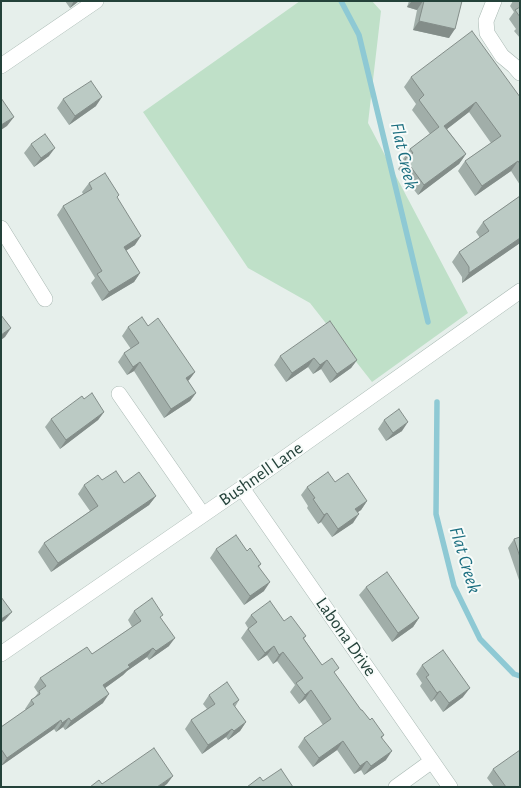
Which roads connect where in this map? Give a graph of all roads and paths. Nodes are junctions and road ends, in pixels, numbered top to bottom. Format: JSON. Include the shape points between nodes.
{"nodes":[{"id":1,"x":96,"y":1,"type":"edge"},
{"id":2,"x":494,"y":1,"type":"edge"},
{"id":3,"x":1,"y":66,"type":"edge"},
{"id":4,"x":520,"y":73,"type":"edge"},
{"id":5,"x":1,"y":228,"type":"edge"},
{"id":6,"x":520,"y":292,"type":"edge"},
{"id":7,"x":45,"y":300,"type":"dead end"},
{"id":8,"x":119,"y":394,"type":"dead end"},
{"id":9,"x":242,"y":488,"type":"junction"},
{"id":10,"x":203,"y":515,"type":"junction"},
{"id":11,"x":1,"y":654,"type":"edge"},
{"id":12,"x":432,"y":762,"type":"junction"},
{"id":13,"x":396,"y":787,"type":"edge"},
{"id":14,"x":450,"y":787,"type":"edge"}],
"edges":[{"from":1,"to":3,"type":"street"},
{"from":2,"to":4,"type":"street","via":[[486,21],[487,34],[502,56]]},
{"from":5,"to":7,"type":"street"},
{"from":6,"to":9,"type":"street","name":"Bushnell Lane"},
{"from":8,"to":10,"type":"street"},
{"from":9,"to":10,"type":"street","name":"Bushnell Lane"},
{"from":9,"to":12,"type":"street","name":"Labona Drive"},
{"from":10,"to":11,"type":"street","name":"Bushnell Lane"},
{"from":12,"to":13,"type":"street"},
{"from":12,"to":14,"type":"street","name":"Labona Drive"}]}
